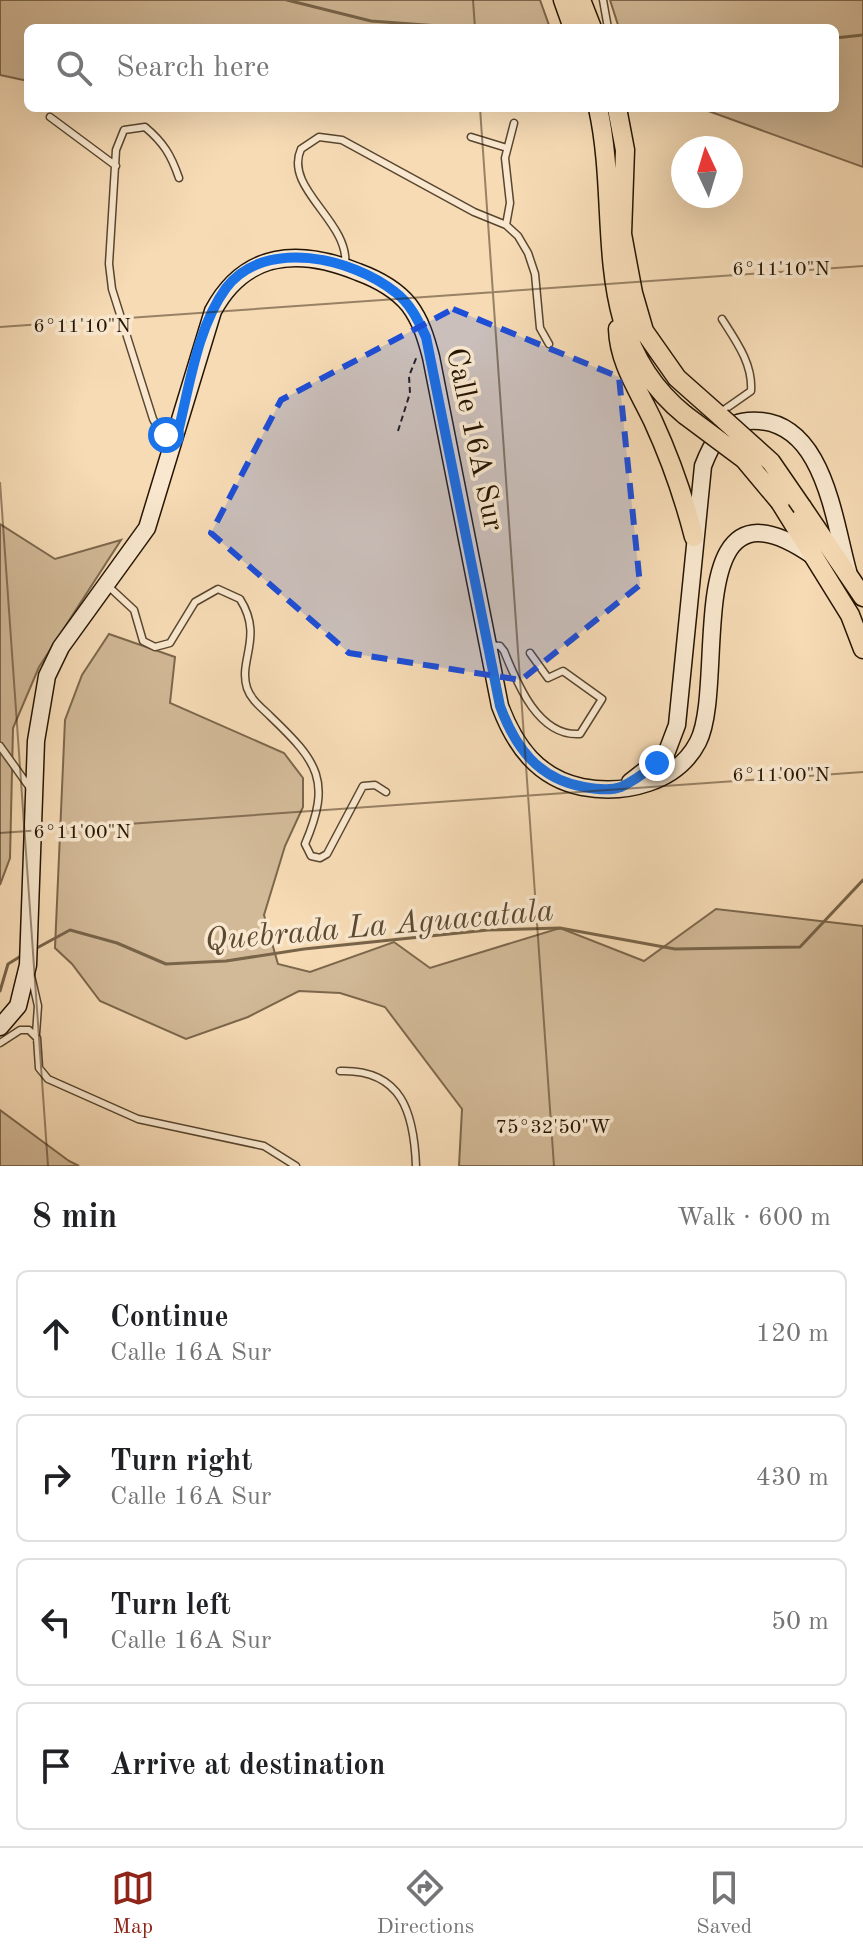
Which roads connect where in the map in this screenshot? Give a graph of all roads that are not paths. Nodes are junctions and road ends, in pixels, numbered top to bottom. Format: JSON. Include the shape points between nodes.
{"nodes":[{"id":1,"x":603,"y":0,"type":"edge"},
{"id":2,"x":607,"y":24,"type":"edge"},
{"id":3,"x":599,"y":112,"type":"edge"},
{"id":4,"x":618,"y":112,"type":"edge"},
{"id":5,"x":50,"y":117,"type":"dead end"},
{"id":6,"x":514,"y":123,"type":"dead end"},
{"id":7,"x":471,"y":137,"type":"dead end"},
{"id":8,"x":507,"y":148,"type":"junction"},
{"id":9,"x":116,"y":166,"type":"junction"},
{"id":10,"x":179,"y":178,"type":"dead end"},
{"id":11,"x":506,"y":225,"type":"junction"},
{"id":12,"x":345,"y":267,"type":"junction"},
{"id":13,"x":618,"y":310,"type":"junction"},
{"id":14,"x":722,"y":319,"type":"dead end"},
{"id":15,"x":549,"y":344,"type":"dead end"},
{"id":16,"x":720,"y":416,"type":"junction"},
{"id":17,"x":176,"y":440,"type":"junction"},
{"id":18,"x":694,"y":537,"type":"junction"},
{"id":19,"x":814,"y":557,"type":"junction"},
{"id":20,"x":848,"y":571,"type":"junction"},
{"id":21,"x":107,"y":585,"type":"junction"},
{"id":22,"x":863,"y":597,"type":"edge"},
{"id":23,"x":489,"y":645,"type":"junction"},
{"id":24,"x":863,"y":649,"type":"edge"},
{"id":25,"x":530,"y":653,"type":"dead end"},
{"id":26,"x":0,"y":746,"type":"edge"},
{"id":27,"x":618,"y":788,"type":"junction"},
{"id":28,"x":34,"y":792,"type":"junction"},
{"id":29,"x":386,"y":792,"type":"dead end"},
{"id":30,"x":28,"y":961,"type":"junction"},
{"id":31,"x":0,"y":1027,"type":"edge"},
{"id":32,"x":36,"y":1034,"type":"junction"},
{"id":33,"x":0,"y":1043,"type":"edge"},
{"id":34,"x":340,"y":1071,"type":"dead end"},
{"id":35,"x":296,"y":1166,"type":"edge"},
{"id":36,"x":416,"y":1166,"type":"edge"}],
"edges":[{"from":1,"to":2,"type":"lane"},
{"from":3,"to":13,"type":"main road","via":[[608,166]]},
{"from":4,"to":16,"type":"main road","via":[[625,150],[622,234],[644,331],[677,378]]},
{"from":5,"to":9,"type":"lane"},
{"from":6,"to":8,"type":"lane"},
{"from":7,"to":8,"type":"lane"},
{"from":8,"to":11,"type":"lane"},
{"from":9,"to":10,"type":"lane","via":[[124,130],[145,127],[169,149]]},
{"from":9,"to":17,"type":"lane","via":[[112,289],[153,419]]},
{"from":11,"to":12,"type":"lane","via":[[342,140],[319,137],[301,149],[299,173],[345,244]]},
{"from":11,"to":15,"type":"lane","via":[[528,253],[540,328]]},
{"from":12,"to":17,"type":"main road","name":"Calle 16A Sur","via":[[303,258],[274,260],[230,284],[204,335]]},
{"from":12,"to":23,"type":"main road","name":"Calle 16A Sur","via":[[396,292],[426,337]]},
{"from":13,"to":18,"type":"main road","via":[[626,367],[659,435]]},
{"from":13,"to":19,"type":"main road","bridge":true,"via":[[649,379],[685,415],[744,459],[780,502]]},
{"from":14,"to":16,"type":"lane","via":[[747,360],[752,379],[751,391]]},
{"from":16,"to":20,"type":"main road","bridge":true,"via":[[771,462]]},
{"from":17,"to":21,"type":"main road","name":"Calle 16A Sur","via":[[147,528]]},
{"from":18,"to":20,"type":"main road","via":[[703,466],[713,443],[739,423],[768,423],[790,431],[810,450]]},
{"from":18,"to":27,"type":"main road","via":[[672,742],[657,763]]},
{"from":19,"to":24,"type":"main road","via":[[850,615]]},
{"from":19,"to":27,"type":"main road","name":"Calle 16A Sur","via":[[789,540],[768,534],[748,536],[728,550],[718,571],[707,715],[699,740],[671,772]]},
{"from":20,"to":22,"type":"main road"},
{"from":21,"to":28,"type":"main road","name":"Calle 16A Sur","via":[[61,647],[47,676]]},
{"from":21,"to":29,"type":"lane","via":[[134,610],[143,641],[155,647],[170,643],[202,596],[218,589],[240,599],[251,631],[246,676],[250,694],[306,752],[319,779],[321,795],[305,844],[311,856],[327,854],[363,786]]},
{"from":23,"to":25,"type":"lane","via":[[504,651],[538,714],[580,734],[602,699],[563,671],[548,678]]},
{"from":23,"to":27,"type":"main road","name":"Calle 16A Sur","via":[[500,706],[531,761],[575,785]]},
{"from":26,"to":28,"type":"lane"},
{"from":28,"to":30,"type":"main road","name":"Calle 16A Sur"},
{"from":30,"to":31,"type":"main road","name":"Calle 16A Sur","via":[[18,1006]]},
{"from":30,"to":32,"type":"lane","via":[[36,989]]},
{"from":32,"to":33,"type":"lane","via":[[20,1030]]},
{"from":32,"to":35,"type":"lane","via":[[39,1068],[48,1079],[138,1119],[264,1146]]},
{"from":34,"to":36,"type":"lane","via":[[382,1079],[402,1098],[409,1112]]}]}
